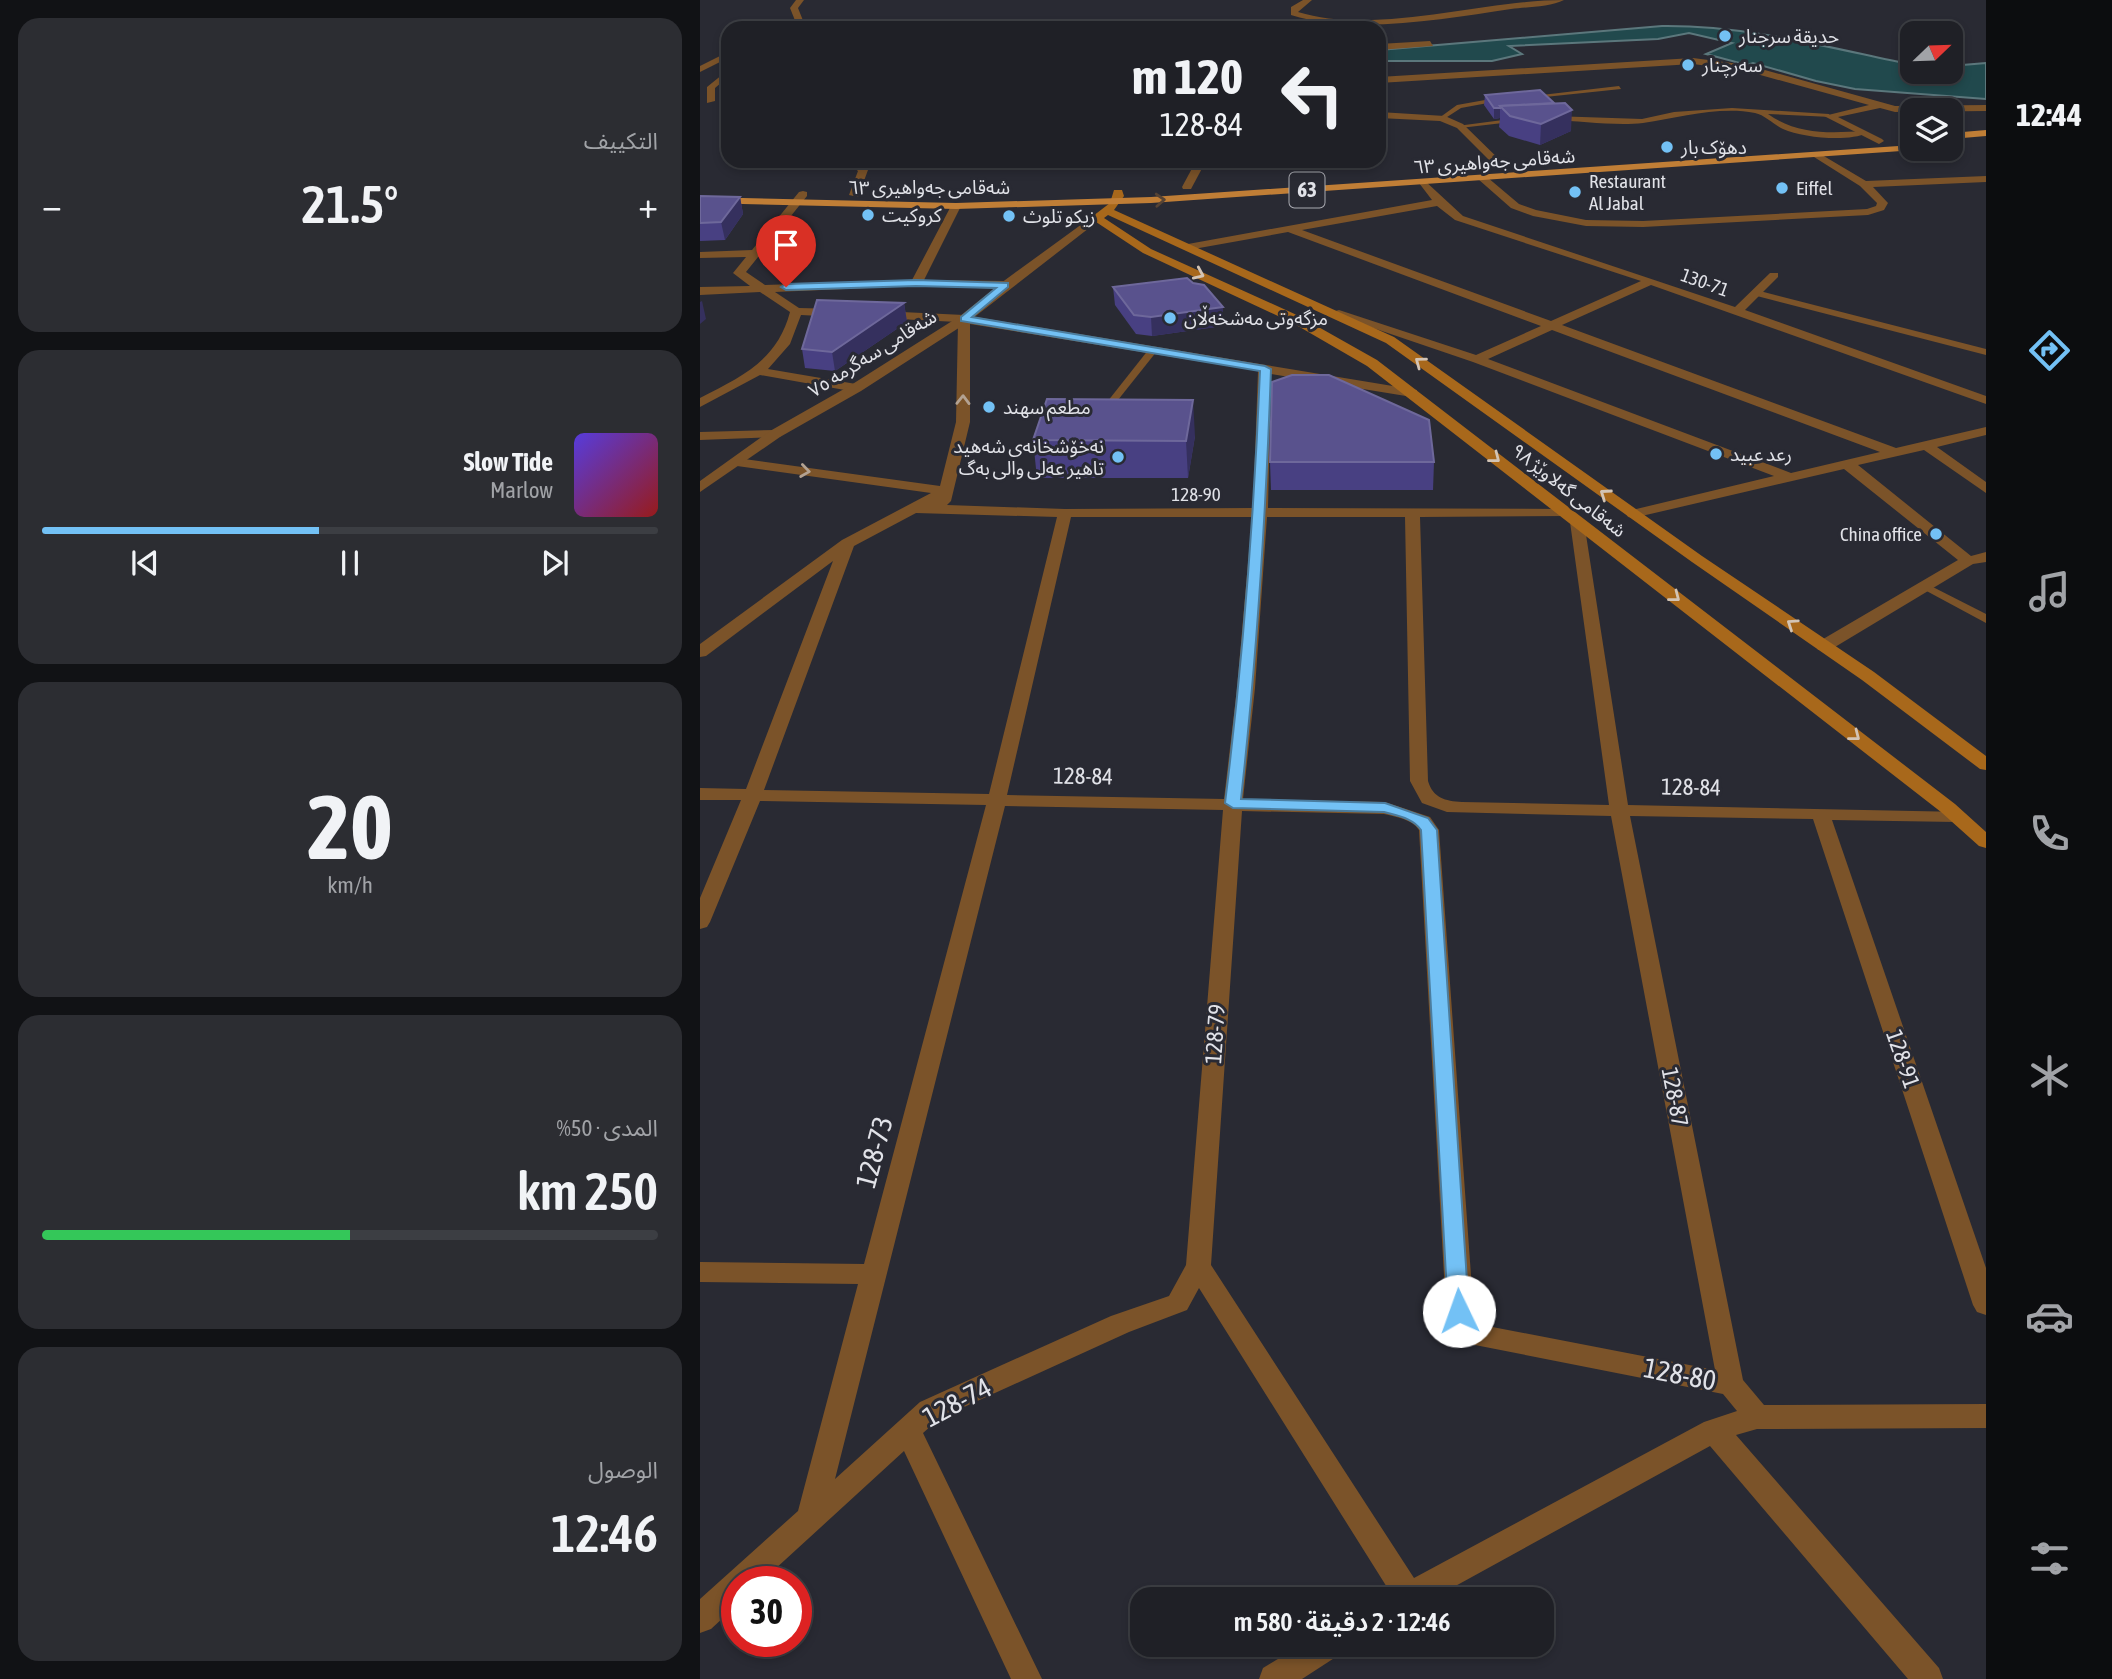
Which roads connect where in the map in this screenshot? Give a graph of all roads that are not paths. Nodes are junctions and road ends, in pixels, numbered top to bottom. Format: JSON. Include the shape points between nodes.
{"nodes":[{"id":1,"x":800,"y":0,"type":"edge"},
{"id":2,"x":1308,"y":0,"type":"edge"},
{"id":3,"x":1560,"y":0,"type":"edge"},
{"id":4,"x":799,"y":21,"type":"edge"},
{"id":5,"x":1430,"y":44,"type":"dead end"},
{"id":6,"x":1386,"y":47,"type":"edge"},
{"id":7,"x":721,"y":58,"type":"edge"},
{"id":8,"x":700,"y":69,"type":"edge"},
{"id":9,"x":721,"y":79,"type":"edge"},
{"id":10,"x":1386,"y":80,"type":"edge"},
{"id":11,"x":1619,"y":88,"type":"dead end"},
{"id":12,"x":709,"y":101,"type":"edge"},
{"id":13,"x":1880,"y":105,"type":"junction"},
{"id":14,"x":1986,"y":108,"type":"edge"},
{"id":15,"x":1759,"y":111,"type":"junction"},
{"id":16,"x":1386,"y":115,"type":"edge"},
{"id":17,"x":1829,"y":116,"type":"junction"},
{"id":18,"x":1442,"y":118,"type":"junction"},
{"id":19,"x":1542,"y":118,"type":"edge"},
{"id":20,"x":1528,"y":119,"type":"edge"},
{"id":21,"x":1460,"y":126,"type":"junction"},
{"id":22,"x":1864,"y":133,"type":"junction"},
{"id":23,"x":1986,"y":133,"type":"edge"},
{"id":24,"x":1963,"y":135,"type":"edge"},
{"id":25,"x":1900,"y":139,"type":"edge"},
{"id":26,"x":1879,"y":141,"type":"junction"},
{"id":27,"x":1986,"y":144,"type":"edge"},
{"id":28,"x":1963,"y":145,"type":"edge"},
{"id":29,"x":1900,"y":149,"type":"edge"},
{"id":30,"x":1818,"y":155,"type":"junction"},
{"id":31,"x":867,"y":168,"type":"edge"},
{"id":32,"x":1197,"y":168,"type":"edge"},
{"id":33,"x":1503,"y":168,"type":"junction"},
{"id":34,"x":1483,"y":179,"type":"junction"},
{"id":35,"x":1986,"y":180,"type":"edge"},
{"id":36,"x":1424,"y":183,"type":"junction"},
{"id":37,"x":1864,"y":184,"type":"junction"},
{"id":38,"x":1187,"y":187,"type":"junction"},
{"id":39,"x":700,"y":191,"type":"edge"},
{"id":40,"x":854,"y":195,"type":"junction"},
{"id":41,"x":799,"y":199,"type":"junction"},
{"id":42,"x":700,"y":200,"type":"edge"},
{"id":43,"x":1439,"y":202,"type":"junction"},
{"id":44,"x":956,"y":206,"type":"junction"},
{"id":45,"x":1110,"y":206,"type":"junction"},
{"id":46,"x":1289,"y":229,"type":"junction"},
{"id":47,"x":1188,"y":247,"type":"junction"},
{"id":48,"x":754,"y":253,"type":"junction"},
{"id":49,"x":700,"y":254,"type":"edge"},
{"id":50,"x":1774,"y":275,"type":"dead end"},
{"id":51,"x":1255,"y":278,"type":"junction"},
{"id":52,"x":1651,"y":281,"type":"junction"},
{"id":53,"x":916,"y":283,"type":"junction"},
{"id":54,"x":1005,"y":285,"type":"junction"},
{"id":55,"x":760,"y":287,"type":"junction"},
{"id":56,"x":1227,"y":287,"type":"junction"},
{"id":57,"x":700,"y":291,"type":"edge"},
{"id":58,"x":1756,"y":293,"type":"junction"},
{"id":59,"x":796,"y":311,"type":"junction"},
{"id":60,"x":1736,"y":312,"type":"junction"},
{"id":61,"x":848,"y":313,"type":"edge"},
{"id":62,"x":1335,"y":313,"type":"junction"},
{"id":63,"x":874,"y":315,"type":"edge"},
{"id":64,"x":964,"y":319,"type":"junction"},
{"id":65,"x":1551,"y":326,"type":"junction"},
{"id":66,"x":1152,"y":351,"type":"junction"},
{"id":67,"x":1986,"y":352,"type":"edge"},
{"id":68,"x":1476,"y":359,"type":"junction"},
{"id":69,"x":1265,"y":369,"type":"junction"},
{"id":70,"x":760,"y":371,"type":"junction"},
{"id":71,"x":1308,"y":376,"type":"junction"},
{"id":72,"x":1453,"y":386,"type":"junction"},
{"id":73,"x":856,"y":387,"type":"junction"},
{"id":74,"x":1412,"y":393,"type":"junction"},
{"id":75,"x":1356,"y":398,"type":"edge"},
{"id":76,"x":1986,"y":400,"type":"edge"},
{"id":77,"x":700,"y":403,"type":"edge"},
{"id":78,"x":1115,"y":414,"type":"edge"},
{"id":79,"x":1422,"y":418,"type":"edge"},
{"id":80,"x":1986,"y":431,"type":"edge"},
{"id":81,"x":775,"y":435,"type":"junction"},
{"id":82,"x":700,"y":436,"type":"edge"},
{"id":83,"x":1468,"y":437,"type":"junction"},
{"id":84,"x":1926,"y":445,"type":"junction"},
{"id":85,"x":1894,"y":452,"type":"junction"},
{"id":86,"x":737,"y":462,"type":"junction"},
{"id":87,"x":1847,"y":464,"type":"junction"},
{"id":88,"x":1789,"y":477,"type":"junction"},
{"id":89,"x":700,"y":488,"type":"edge"},
{"id":90,"x":1986,"y":489,"type":"edge"},
{"id":91,"x":946,"y":491,"type":"junction"},
{"id":92,"x":911,"y":508,"type":"junction"},
{"id":93,"x":941,"y":510,"type":"junction"},
{"id":94,"x":1065,"y":513,"type":"junction"},
{"id":95,"x":1260,"y":513,"type":"junction"},
{"id":96,"x":1412,"y":513,"type":"junction"},
{"id":97,"x":1633,"y":513,"type":"junction"},
{"id":98,"x":1572,"y":517,"type":"junction"},
{"id":99,"x":847,"y":543,"type":"junction"},
{"id":100,"x":1986,"y":557,"type":"edge"},
{"id":101,"x":1968,"y":561,"type":"junction"},
{"id":102,"x":1925,"y":586,"type":"junction"},
{"id":103,"x":1986,"y":619,"type":"edge"},
{"id":104,"x":1824,"y":646,"type":"junction"},
{"id":105,"x":700,"y":652,"type":"edge"},
{"id":106,"x":1986,"y":765,"type":"edge"},
{"id":107,"x":700,"y":793,"type":"edge"},
{"id":108,"x":753,"y":794,"type":"junction"},
{"id":109,"x":997,"y":799,"type":"junction"},
{"id":110,"x":1233,"y":803,"type":"junction"},
{"id":111,"x":1619,"y":810,"type":"junction"},
{"id":112,"x":1821,"y":814,"type":"junction"},
{"id":113,"x":1956,"y":816,"type":"junction"},
{"id":114,"x":1986,"y":842,"type":"edge"},
{"id":115,"x":700,"y":922,"type":"edge"},
{"id":116,"x":1198,"y":1266,"type":"junction"},
{"id":117,"x":700,"y":1272,"type":"edge"},
{"id":118,"x":873,"y":1274,"type":"junction"},
{"id":119,"x":1986,"y":1305,"type":"edge"},
{"id":120,"x":1459,"y":1311,"type":"joint"},
{"id":121,"x":1731,"y":1384,"type":"junction"},
{"id":122,"x":1986,"y":1416,"type":"edge"},
{"id":123,"x":1757,"y":1417,"type":"junction"},
{"id":124,"x":908,"y":1430,"type":"junction"},
{"id":125,"x":1714,"y":1430,"type":"junction"},
{"id":126,"x":810,"y":1519,"type":"junction"},
{"id":127,"x":757,"y":1566,"type":"edge"},
{"id":128,"x":1398,"y":1587,"type":"edge"},
{"id":129,"x":1423,"y":1587,"type":"edge"},
{"id":130,"x":721,"y":1599,"type":"edge"},
{"id":131,"x":700,"y":1619,"type":"edge"},
{"id":132,"x":1309,"y":1657,"type":"edge"},
{"id":133,"x":1027,"y":1679,"type":"edge"},
{"id":134,"x":1274,"y":1679,"type":"edge"},
{"id":135,"x":1928,"y":1679,"type":"edge"}],
"edges":[{"from":1,"to":4,"type":"street","via":[[794,8]]},
{"from":2,"to":3,"type":"street","via":[[1294,13],[1341,21]]},
{"from":5,"to":6,"type":"street"},
{"from":7,"to":8,"type":"street"},
{"from":9,"to":12,"type":"street","via":[[711,87]]},
{"from":10,"to":13,"type":"street","via":[[1693,61],[1747,68]]},
{"from":11,"to":18,"type":"lane","via":[[1471,102]]},
{"from":13,"to":14,"type":"street","via":[[1895,109]]},
{"from":13,"to":17,"type":"street"},
{"from":15,"to":17,"type":"lane"},
{"from":15,"to":19,"type":"lane","via":[[1688,112],[1642,121]]},
{"from":15,"to":22,"type":"lane","via":[[1797,134]]},
{"from":16,"to":18,"type":"street"},
{"from":17,"to":22,"type":"street"},
{"from":18,"to":21,"type":"street"},
{"from":20,"to":21,"type":"lane"},
{"from":21,"to":33,"type":"street"},
{"from":22,"to":26,"type":"street"},
{"from":23,"to":24,"type":"main road"},
{"from":25,"to":26,"type":"main road","name":"شەقامی جەواهیری ٦٣","number":"63"},
{"from":26,"to":33,"type":"main road","name":"شەقامی جەواهیری ٦٣","number":"63"},
{"from":27,"to":28,"type":"main road"},
{"from":29,"to":30,"type":"main road","name":"شەقامی جەواهیری ٦٣","number":"63"},
{"from":30,"to":34,"type":"main road","name":"شەقامی جەواهیری ٦٣","number":"63"},
{"from":30,"to":37,"type":"street"},
{"from":31,"to":40,"type":"street"},
{"from":32,"to":38,"type":"street"},
{"from":33,"to":38,"type":"main road","name":"شەقامی جەواهیری ٦٣","number":"63"},
{"from":34,"to":36,"type":"main road","name":"شەقامی جەواهیری ٦٣","number":"63"},
{"from":34,"to":37,"type":"street","via":[[1515,206],[1533,213],[1615,224],[1880,208],[1883,203]]},
{"from":35,"to":37,"type":"street"},
{"from":36,"to":43,"type":"street","name":"130-71"},
{"from":45,"to":36,"type":"main road","name":"شەقامی جەواهیری ٦٣","number":"63","one_way":true},
{"from":38,"to":45,"type":"main road","name":"شەقامی جەواهیری ٦٣","number":"63"},
{"from":39,"to":41,"type":"main road","name":"شەقامی جەواهیری ٦٣","number":"63"},
{"from":40,"to":41,"type":"main road","name":"شەقامی جەواهیری ٦٣","number":"63"},
{"from":40,"to":45,"type":"main road","name":"شەقامی جەواهیری ٦٣","number":"63"},
{"from":41,"to":42,"type":"main road","name":"شەقامی جەواهیری ٦٣","number":"63"},
{"from":41,"to":44,"type":"main road","name":"شەقامی جەواهیری ٦٣","number":"63"},
{"from":41,"to":48,"type":"street"},
{"from":43,"to":46,"type":"street"},
{"from":43,"to":52,"type":"street","name":"130-71","via":[[1459,218]]},
{"from":44,"to":45,"type":"main road","name":"شەقامی جەواهیری ٦٣","number":"63"},
{"from":44,"to":53,"type":"street"},
{"from":45,"to":47,"type":"main road","name":"شەقامی گەلاوێژ ٩٨"},
{"from":45,"to":54,"type":"street","name":"شەقامی سەگرمە ٧٥"},
{"from":45,"to":56,"type":"main road","name":"شەقامی گەلاوێژ ٩٨","one_way":true,"via":[[1132,243]]},
{"from":46,"to":47,"type":"street"},
{"from":46,"to":65,"type":"street"},
{"from":47,"to":51,"type":"main road","name":"شەقامی گەلاوێژ ٩٨"},
{"from":48,"to":49,"type":"street"},
{"from":48,"to":55,"type":"street","via":[[739,273]]},
{"from":50,"to":58,"type":"street"},
{"from":51,"to":56,"type":"main road"},
{"from":51,"to":62,"type":"main road","name":"شەقامی گەلاوێژ ٩٨"},
{"from":52,"to":60,"type":"street","name":"130-71"},
{"from":52,"to":65,"type":"street"},
{"from":53,"to":54,"type":"street"},
{"from":53,"to":55,"type":"street"},
{"from":54,"to":64,"type":"street","name":"شەقامی سەگرمە ٧٥"},
{"from":55,"to":57,"type":"street"},
{"from":55,"to":59,"type":"street"},
{"from":56,"to":74,"type":"main road","name":"شەقامی گەلاوێژ ٩٨","via":[[1335,341]]},
{"from":58,"to":60,"type":"street"},
{"from":58,"to":67,"type":"lane"},
{"from":59,"to":61,"type":"street"},
{"from":59,"to":70,"type":"street","via":[[789,337]]},
{"from":60,"to":76,"type":"street","name":"130-71"},
{"from":62,"to":68,"type":"street"},
{"from":72,"to":62,"type":"main road","name":"شەقامی گەلاوێژ ٩٨","one_way":true,"via":[[1390,340]]},
{"from":63,"to":64,"type":"street"},
{"from":64,"to":66,"type":"street"},
{"from":64,"to":73,"type":"street","name":"شەقامی سەگرمە ٧٥"},
{"from":91,"to":64,"type":"street","one_way":true,"via":[[963,422]]},
{"from":65,"to":68,"type":"street"},
{"from":65,"to":85,"type":"street"},
{"from":66,"to":69,"type":"street"},
{"from":66,"to":78,"type":"lane","via":[[1098,413]]},
{"from":68,"to":88,"type":"street"},
{"from":69,"to":71,"type":"street"},
{"from":69,"to":95,"type":"street"},
{"from":70,"to":73,"type":"street"},
{"from":70,"to":77,"type":"street"},
{"from":71,"to":74,"type":"street"},
{"from":71,"to":75,"type":"main road"},
{"from":72,"to":74,"type":"main road"},
{"from":97,"to":72,"type":"main road","name":"شەقامی گەلاوێژ ٩٨","one_way":true},
{"from":73,"to":81,"type":"street","name":"شەقامی سەگرمە ٧٥"},
{"from":74,"to":83,"type":"main road","name":"شەقامی گەلاوێژ ٩٨"},
{"from":79,"to":83,"type":"main road"},
{"from":80,"to":84,"type":"street"},
{"from":81,"to":82,"type":"street"},
{"from":81,"to":86,"type":"street","name":"شەقامی سەگرمە ٧٥"},
{"from":83,"to":98,"type":"main road","name":"شەقامی گەلاوێژ ٩٨","one_way":true},
{"from":84,"to":85,"type":"street"},
{"from":84,"to":90,"type":"street"},
{"from":85,"to":87,"type":"street"},
{"from":86,"to":89,"type":"street","name":"شەقامی سەگرمە ٧٥"},
{"from":86,"to":91,"type":"street","one_way":true},
{"from":87,"to":88,"type":"street"},
{"from":87,"to":101,"type":"street"},
{"from":88,"to":97,"type":"street"},
{"from":91,"to":92,"type":"street"},
{"from":91,"to":93,"type":"street"},
{"from":92,"to":93,"type":"street","name":"128-90"},
{"from":92,"to":99,"type":"street"},
{"from":93,"to":94,"type":"street","name":"128-90"},
{"from":94,"to":95,"type":"street","name":"128-90"},
{"from":94,"to":109,"type":"street","name":"128-73"},
{"from":95,"to":96,"type":"street","name":"128-90"},
{"from":95,"to":110,"type":"street"},
{"from":96,"to":98,"type":"street","name":"128-90"},
{"from":96,"to":111,"type":"street","name":"128-84","via":[[1421,791],[1441,807]]},
{"from":104,"to":97,"type":"main road","name":"شەقامی گەلاوێژ ٩٨","one_way":true},
{"from":98,"to":111,"type":"street","name":"128-87"},
{"from":98,"to":113,"type":"main road","name":"شەقامی گەلاوێژ ٩٨","one_way":true},
{"from":99,"to":105,"type":"street"},
{"from":99,"to":108,"type":"street"},
{"from":100,"to":101,"type":"street"},
{"from":101,"to":102,"type":"street"},
{"from":102,"to":103,"type":"lane"},
{"from":102,"to":104,"type":"street"},
{"from":104,"to":106,"type":"main road","name":"شەقامی گەلاوێژ ٩٨"},
{"from":107,"to":108,"type":"street","name":"128-84"},
{"from":108,"to":109,"type":"street","name":"128-84"},
{"from":108,"to":115,"type":"street"},
{"from":109,"to":110,"type":"street","name":"128-84"},
{"from":109,"to":118,"type":"street","name":"128-73"},
{"from":110,"to":116,"type":"street","name":"128-79"},
{"from":110,"to":120,"type":"street","name":"128-84","via":[[1385,808],[1423,821],[1429,830]]},
{"from":111,"to":112,"type":"street","name":"128-84"},
{"from":111,"to":121,"type":"street","name":"128-87"},
{"from":112,"to":113,"type":"street","name":"128-84"},
{"from":112,"to":119,"type":"street","name":"128-91"},
{"from":113,"to":114,"type":"main road","name":"شەقامی گەلاوێژ ٩٨"},
{"from":116,"to":124,"type":"street","name":"128-74","via":[[1178,1303],[1120,1324],[930,1410]]},
{"from":116,"to":128,"type":"street"},
{"from":117,"to":118,"type":"street"},
{"from":118,"to":126,"type":"street","name":"128-73"},
{"from":120,"to":121,"type":"street","name":"128-80","via":[[1463,1324],[1475,1334]]},
{"from":121,"to":123,"type":"street","name":"128-80"},
{"from":122,"to":123,"type":"street"},
{"from":123,"to":125,"type":"street"},
{"from":124,"to":126,"type":"street","name":"128-74"},
{"from":124,"to":133,"type":"street"},
{"from":125,"to":129,"type":"street"},
{"from":125,"to":135,"type":"street"},
{"from":126,"to":127,"type":"street","name":"128-74"},
{"from":130,"to":131,"type":"street","name":"128-74"},
{"from":132,"to":134,"type":"street"}]}
